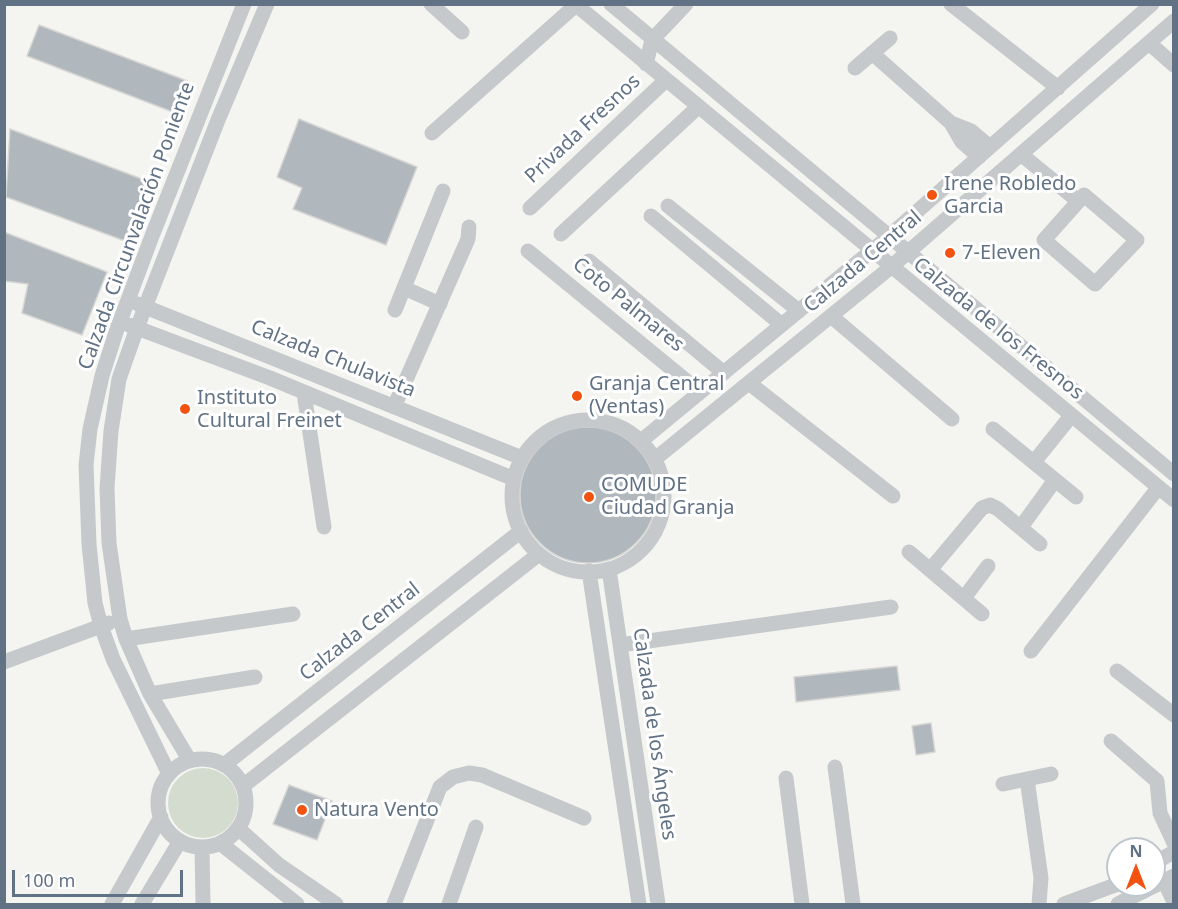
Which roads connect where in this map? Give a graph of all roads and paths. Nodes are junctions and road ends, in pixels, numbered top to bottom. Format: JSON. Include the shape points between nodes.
{"nodes":[{"id":1,"x":244,"y":4,"type":"edge"},
{"id":2,"x":267,"y":4,"type":"edge"},
{"id":3,"x":431,"y":4,"type":"edge"},
{"id":4,"x":610,"y":4,"type":"edge"},
{"id":5,"x":686,"y":4,"type":"edge"},
{"id":6,"x":951,"y":4,"type":"edge"},
{"id":7,"x":1152,"y":4,"type":"edge"},
{"id":8,"x":576,"y":5,"type":"edge"},
{"id":9,"x":1173,"y":21,"type":"edge"},
{"id":10,"x":462,"y":32,"type":"dead end"},
{"id":11,"x":890,"y":38,"type":"dead end"},
{"id":12,"x":652,"y":40,"type":"junction"},
{"id":13,"x":1149,"y":43,"type":"junction"},
{"id":14,"x":872,"y":53,"type":"junction"},
{"id":15,"x":646,"y":64,"type":"junction"},
{"id":16,"x":1173,"y":65,"type":"edge"},
{"id":17,"x":855,"y":68,"type":"dead end"},
{"id":18,"x":666,"y":80,"type":"junction"},
{"id":19,"x":1058,"y":88,"type":"junction"},
{"id":20,"x":698,"y":107,"type":"junction"},
{"id":21,"x":432,"y":133,"type":"dead end"},
{"id":22,"x":984,"y":152,"type":"junction"},
{"id":23,"x":1022,"y":155,"type":"junction"},
{"id":24,"x":443,"y":191,"type":"dead end"},
{"id":25,"x":1078,"y":201,"type":"junction"},
{"id":26,"x":668,"y":206,"type":"dead end"},
{"id":27,"x":530,"y":208,"type":"dead end"},
{"id":28,"x":162,"y":210,"type":"junction"},
{"id":29,"x":651,"y":216,"type":"dead end"},
{"id":30,"x":179,"y":217,"type":"junction"},
{"id":31,"x":469,"y":226,"type":"dead end"},
{"id":32,"x":561,"y":234,"type":"dead end"},
{"id":33,"x":887,"y":238,"type":"junction"},
{"id":34,"x":528,"y":251,"type":"dead end"},
{"id":35,"x":871,"y":251,"type":"junction"},
{"id":36,"x":906,"y":254,"type":"junction"},
{"id":37,"x":589,"y":261,"type":"dead end"},
{"id":38,"x":891,"y":267,"type":"junction"},
{"id":39,"x":404,"y":288,"type":"junction"},
{"id":40,"x":128,"y":300,"type":"junction"},
{"id":41,"x":440,"y":304,"type":"junction"},
{"id":42,"x":145,"y":307,"type":"junction"},
{"id":43,"x":395,"y":310,"type":"dead end"},
{"id":44,"x":799,"y":311,"type":"junction"},
{"id":45,"x":831,"y":316,"type":"junction"},
{"id":46,"x":120,"y":322,"type":"junction"},
{"id":47,"x":782,"y":325,"type":"junction"},
{"id":48,"x":137,"y":328,"type":"junction"},
{"id":49,"x":277,"y":359,"type":"junction"},
{"id":50,"x":724,"y":373,"type":"junction"},
{"id":51,"x":270,"y":378,"type":"junction"},
{"id":52,"x":749,"y":383,"type":"junction"},
{"id":53,"x":700,"y":392,"type":"junction"},
{"id":54,"x":304,"y":393,"type":"junction"},
{"id":55,"x":394,"y":407,"type":"junction"},
{"id":56,"x":1071,"y":416,"type":"junction"},
{"id":57,"x":952,"y":419,"type":"dead end"},
{"id":58,"x":993,"y":429,"type":"dead end"},
{"id":59,"x":641,"y":441,"type":"junction"},
{"id":60,"x":1150,"y":455,"type":"junction"},
{"id":61,"x":522,"y":458,"type":"junction"},
{"id":62,"x":655,"y":459,"type":"junction"},
{"id":63,"x":1034,"y":462,"type":"junction"},
{"id":64,"x":86,"y":465,"type":"junction"},
{"id":65,"x":107,"y":466,"type":"junction"},
{"id":66,"x":1137,"y":470,"type":"junction"},
{"id":67,"x":1173,"y":474,"type":"edge"},
{"id":68,"x":514,"y":479,"type":"junction"},
{"id":69,"x":1055,"y":480,"type":"junction"},
{"id":70,"x":1158,"y":488,"type":"junction"},
{"id":71,"x":893,"y":496,"type":"dead end"},
{"id":72,"x":1076,"y":497,"type":"dead end"},
{"id":73,"x":1173,"y":500,"type":"edge"},
{"id":74,"x":324,"y":527,"type":"dead end"},
{"id":75,"x":1021,"y":527,"type":"junction"},
{"id":76,"x":521,"y":531,"type":"junction"},
{"id":77,"x":1040,"y":544,"type":"dead end"},
{"id":78,"x":909,"y":552,"type":"dead end"},
{"id":79,"x":539,"y":554,"type":"junction"},
{"id":80,"x":988,"y":566,"type":"dead end"},
{"id":81,"x":609,"y":569,"type":"junction"},
{"id":82,"x":930,"y":570,"type":"junction"},
{"id":83,"x":589,"y":572,"type":"junction"},
{"id":84,"x":964,"y":598,"type":"junction"},
{"id":85,"x":891,"y":607,"type":"dead end"},
{"id":86,"x":293,"y":614,"type":"dead end"},
{"id":87,"x":982,"y":614,"type":"dead end"},
{"id":88,"x":120,"y":619,"type":"junction"},
{"id":89,"x":101,"y":626,"type":"junction"},
{"id":90,"x":126,"y":639,"type":"junction"},
{"id":91,"x":620,"y":645,"type":"junction"},
{"id":92,"x":1031,"y":651,"type":"dead end"},
{"id":93,"x":4,"y":662,"type":"edge"},
{"id":94,"x":1117,"y":671,"type":"dead end"},
{"id":95,"x":255,"y":676,"type":"dead end"},
{"id":96,"x":150,"y":694,"type":"junction"},
{"id":97,"x":1173,"y":716,"type":"edge"},
{"id":98,"x":1111,"y":741,"type":"dead end"},
{"id":99,"x":190,"y":761,"type":"junction"},
{"id":100,"x":224,"y":765,"type":"junction"},
{"id":101,"x":835,"y":767,"type":"dead end"},
{"id":102,"x":169,"y":774,"type":"junction"},
{"id":103,"x":1051,"y":774,"type":"dead end"},
{"id":104,"x":786,"y":778,"type":"dead end"},
{"id":105,"x":1027,"y":779,"type":"junction"},
{"id":106,"x":1003,"y":784,"type":"dead end"},
{"id":107,"x":243,"y":786,"type":"junction"},
{"id":108,"x":1160,"y":813,"type":"junction"},
{"id":109,"x":161,"y":817,"type":"junction"},
{"id":110,"x":584,"y":818,"type":"dead end"},
{"id":111,"x":1173,"y":825,"type":"edge"},
{"id":112,"x":476,"y":827,"type":"dead end"},
{"id":113,"x":238,"y":828,"type":"junction"},
{"id":114,"x":180,"y":841,"type":"junction"},
{"id":115,"x":220,"y":843,"type":"junction"},
{"id":116,"x":1173,"y":843,"type":"edge"},
{"id":117,"x":202,"y":847,"type":"junction"},
{"id":118,"x":1041,"y":878,"type":"junction"},
{"id":119,"x":1169,"y":878,"type":"edge"},
{"id":120,"x":1106,"y":888,"type":"edge"},
{"id":121,"x":1173,"y":902,"type":"edge"},
{"id":122,"x":1127,"y":903,"type":"edge"},
{"id":123,"x":112,"y":904,"type":"edge"},
{"id":124,"x":142,"y":904,"type":"edge"},
{"id":125,"x":203,"y":904,"type":"edge"},
{"id":126,"x":297,"y":904,"type":"edge"},
{"id":127,"x":336,"y":904,"type":"edge"},
{"id":128,"x":394,"y":904,"type":"edge"},
{"id":129,"x":449,"y":904,"type":"edge"},
{"id":130,"x":639,"y":904,"type":"edge"},
{"id":131,"x":658,"y":904,"type":"edge"},
{"id":132,"x":802,"y":904,"type":"edge"},
{"id":133,"x":854,"y":904,"type":"edge"},
{"id":134,"x":1039,"y":904,"type":"edge"},
{"id":135,"x":1050,"y":904,"type":"edge"},
{"id":136,"x":1064,"y":904,"type":"edge"}],
"edges":[{"from":1,"to":28,"type":"street","name":"Calzada Circunvalación Poniente"},
{"from":2,"to":30,"type":"street","name":"Calzada Circunvalación Poniente"},
{"from":3,"to":10,"type":"street"},
{"from":4,"to":12,"type":"street","name":"Calzada de los Fresnos"},
{"from":5,"to":12,"type":"street"},
{"from":6,"to":19,"type":"street"},
{"from":7,"to":19,"type":"street","name":"Calzada Central"},
{"from":8,"to":15,"type":"street","name":"Calzada de los Fresnos"},
{"from":8,"to":21,"type":"street"},
{"from":9,"to":13,"type":"street","name":"Calzada Central"},
{"from":11,"to":14,"type":"street"},
{"from":12,"to":15,"type":"street"},
{"from":12,"to":33,"type":"street","name":"Calzada de los Fresnos"},
{"from":13,"to":16,"type":"street"},
{"from":13,"to":23,"type":"street","name":"Calzada Central"},
{"from":14,"to":17,"type":"street"},
{"from":14,"to":22,"type":"street","via":[[951,123],[971,131]]},
{"from":15,"to":18,"type":"street","name":"Calzada de los Fresnos"},
{"from":18,"to":20,"type":"street","name":"Calzada de los Fresnos"},
{"from":18,"to":27,"type":"street","name":"Privada Fresnos"},
{"from":19,"to":22,"type":"street","name":"Calzada Central"},
{"from":20,"to":32,"type":"street"},
{"from":20,"to":35,"type":"street","name":"Calzada de los Fresnos"},
{"from":22,"to":33,"type":"street","name":"Calzada Central"},
{"from":23,"to":25,"type":"street"},
{"from":23,"to":36,"type":"street","name":"Calzada Central"},
{"from":24,"to":39,"type":"street"},
{"from":25,"to":25,"type":"street","via":[[1044,240],[1095,284],[1137,240],[1084,195]]},
{"from":26,"to":44,"type":"street"},
{"from":28,"to":30,"type":"street"},
{"from":28,"to":40,"type":"street","name":"Calzada Circunvalación Poniente"},
{"from":29,"to":47,"type":"street"},
{"from":30,"to":42,"type":"street","name":"Calzada Circunvalación Poniente"},
{"from":31,"to":41,"type":"street","via":[[468,239]]},
{"from":33,"to":35,"type":"street","name":"Calzada Central"},
{"from":33,"to":36,"type":"street","name":"Calzada de los Fresnos"},
{"from":34,"to":53,"type":"street","name":"Coto Palmares"},
{"from":35,"to":38,"type":"street","name":"Calzada de los Fresnos"},
{"from":35,"to":44,"type":"street","name":"Calzada Central"},
{"from":36,"to":38,"type":"street","name":"Calzada Central"},
{"from":36,"to":60,"type":"street","name":"Calzada de los Fresnos"},
{"from":37,"to":50,"type":"street"},
{"from":38,"to":45,"type":"street","name":"Calzada Central"},
{"from":38,"to":56,"type":"street","name":"Calzada de los Fresnos"},
{"from":39,"to":41,"type":"street"},
{"from":39,"to":43,"type":"street"},
{"from":40,"to":42,"type":"street","name":"Calzada Chulavista"},
{"from":40,"to":46,"type":"street","name":"Calzada Circunvalación Poniente"},
{"from":41,"to":55,"type":"street"},
{"from":42,"to":48,"type":"street","name":"Calzada Circunvalación Poniente"},
{"from":42,"to":49,"type":"street","name":"Calzada Chulavista"},
{"from":44,"to":47,"type":"street","name":"Calzada Central"},
{"from":45,"to":52,"type":"street","name":"Calzada Central"},
{"from":45,"to":57,"type":"street"},
{"from":46,"to":48,"type":"street","name":"Calzada Chulavista"},
{"from":46,"to":64,"type":"street","name":"Calzada Circunvalación Poniente","via":[[102,376]]},
{"from":47,"to":50,"type":"street","name":"Calzada Central"},
{"from":48,"to":51,"type":"street","name":"Calzada Chulavista"},
{"from":48,"to":65,"type":"street","name":"Calzada Circunvalación Poniente","via":[[119,380]]},
{"from":49,"to":51,"type":"street"},
{"from":49,"to":55,"type":"street","name":"Calzada Chulavista"},
{"from":50,"to":53,"type":"street","name":"Calzada Central"},
{"from":51,"to":54,"type":"street","name":"Calzada Chulavista"},
{"from":52,"to":62,"type":"street","name":"Calzada Central"},
{"from":52,"to":71,"type":"street"},
{"from":53,"to":59,"type":"street","name":"Calzada Central"},
{"from":54,"to":68,"type":"street","name":"Calzada Chulavista"},
{"from":54,"to":74,"type":"street"},
{"from":55,"to":61,"type":"street","name":"Calzada Chulavista"},
{"from":56,"to":63,"type":"street"},
{"from":56,"to":66,"type":"street","name":"Calzada de los Fresnos"},
{"from":58,"to":63,"type":"street"},
{"from":59,"to":61,"type":"street","via":[[615,424],[585,420],[555,427]]},
{"from":59,"to":62,"type":"street"},
{"from":60,"to":66,"type":"street"},
{"from":60,"to":67,"type":"street","name":"Calzada de los Fresnos"},
{"from":61,"to":68,"type":"street"},
{"from":62,"to":81,"type":"street","via":[[663,477],[665,496],[658,525],[642,549]]},
{"from":63,"to":69,"type":"street"},
{"from":64,"to":65,"type":"street"},
{"from":64,"to":89,"type":"street","name":"Calzada Circunvalación Poniente","via":[[88,544]]},
{"from":65,"to":88,"type":"street","name":"Calzada Circunvalación Poniente","via":[[109,543]]},
{"from":66,"to":70,"type":"street","name":"Calzada de los Fresnos"},
{"from":68,"to":76,"type":"street","via":[[513,506]]},
{"from":69,"to":72,"type":"street"},
{"from":69,"to":75,"type":"street"},
{"from":70,"to":73,"type":"street","name":"Calzada de los Fresnos"},
{"from":70,"to":92,"type":"street"},
{"from":75,"to":77,"type":"street"},
{"from":75,"to":82,"type":"street","via":[[990,505],[982,508]]},
{"from":76,"to":79,"type":"street"},
{"from":76,"to":100,"type":"street","name":"Calzada Central"},
{"from":78,"to":82,"type":"street"},
{"from":79,"to":83,"type":"street","via":[[562,567]]},
{"from":79,"to":107,"type":"street"},
{"from":80,"to":84,"type":"street"},
{"from":81,"to":83,"type":"street"},
{"from":81,"to":91,"type":"street","name":"Calzada de los Ángeles"},
{"from":82,"to":84,"type":"street"},
{"from":83,"to":130,"type":"street","name":"Calzada de los Ángeles"},
{"from":84,"to":87,"type":"street"},
{"from":85,"to":91,"type":"street"},
{"from":86,"to":90,"type":"street"},
{"from":88,"to":89,"type":"street"},
{"from":88,"to":90,"type":"street","name":"Calzada Circunvalación Poniente"},
{"from":89,"to":93,"type":"street"},
{"from":89,"to":102,"type":"street","name":"Calzada Circunvalación Poniente"},
{"from":90,"to":96,"type":"street","name":"Calzada Circunvalación Poniente"},
{"from":91,"to":131,"type":"street","name":"Calzada de los Ángeles"},
{"from":94,"to":97,"type":"street"},
{"from":95,"to":96,"type":"street"},
{"from":96,"to":99,"type":"street","name":"Calzada Circunvalación Poniente"},
{"from":98,"to":108,"type":"street","via":[[1157,781]]},
{"from":99,"to":100,"type":"street","via":[[201,759]]},
{"from":99,"to":102,"type":"street"},
{"from":100,"to":107,"type":"street"},
{"from":101,"to":133,"type":"street"},
{"from":102,"to":109,"type":"street","via":[[161,787]]},
{"from":103,"to":105,"type":"street"},
{"from":104,"to":132,"type":"street"},
{"from":105,"to":106,"type":"street"},
{"from":105,"to":118,"type":"street"},
{"from":107,"to":113,"type":"street","via":[[245,815]]},
{"from":108,"to":111,"type":"street"},
{"from":108,"to":116,"type":"street"},
{"from":109,"to":114,"type":"street"},
{"from":109,"to":123,"type":"street"},
{"from":110,"to":128,"type":"street","via":[[482,775],[453,777],[441,788]]},
{"from":112,"to":129,"type":"street"},
{"from":113,"to":115,"type":"street"},
{"from":113,"to":127,"type":"street","via":[[279,865]]},
{"from":114,"to":117,"type":"street"},
{"from":114,"to":124,"type":"street"},
{"from":115,"to":117,"type":"street"},
{"from":115,"to":126,"type":"street"},
{"from":117,"to":125,"type":"street"},
{"from":118,"to":134,"type":"street"},
{"from":118,"to":135,"type":"street"},
{"from":119,"to":121,"type":"street"},
{"from":119,"to":122,"type":"street"},
{"from":120,"to":136,"type":"street"}]}
